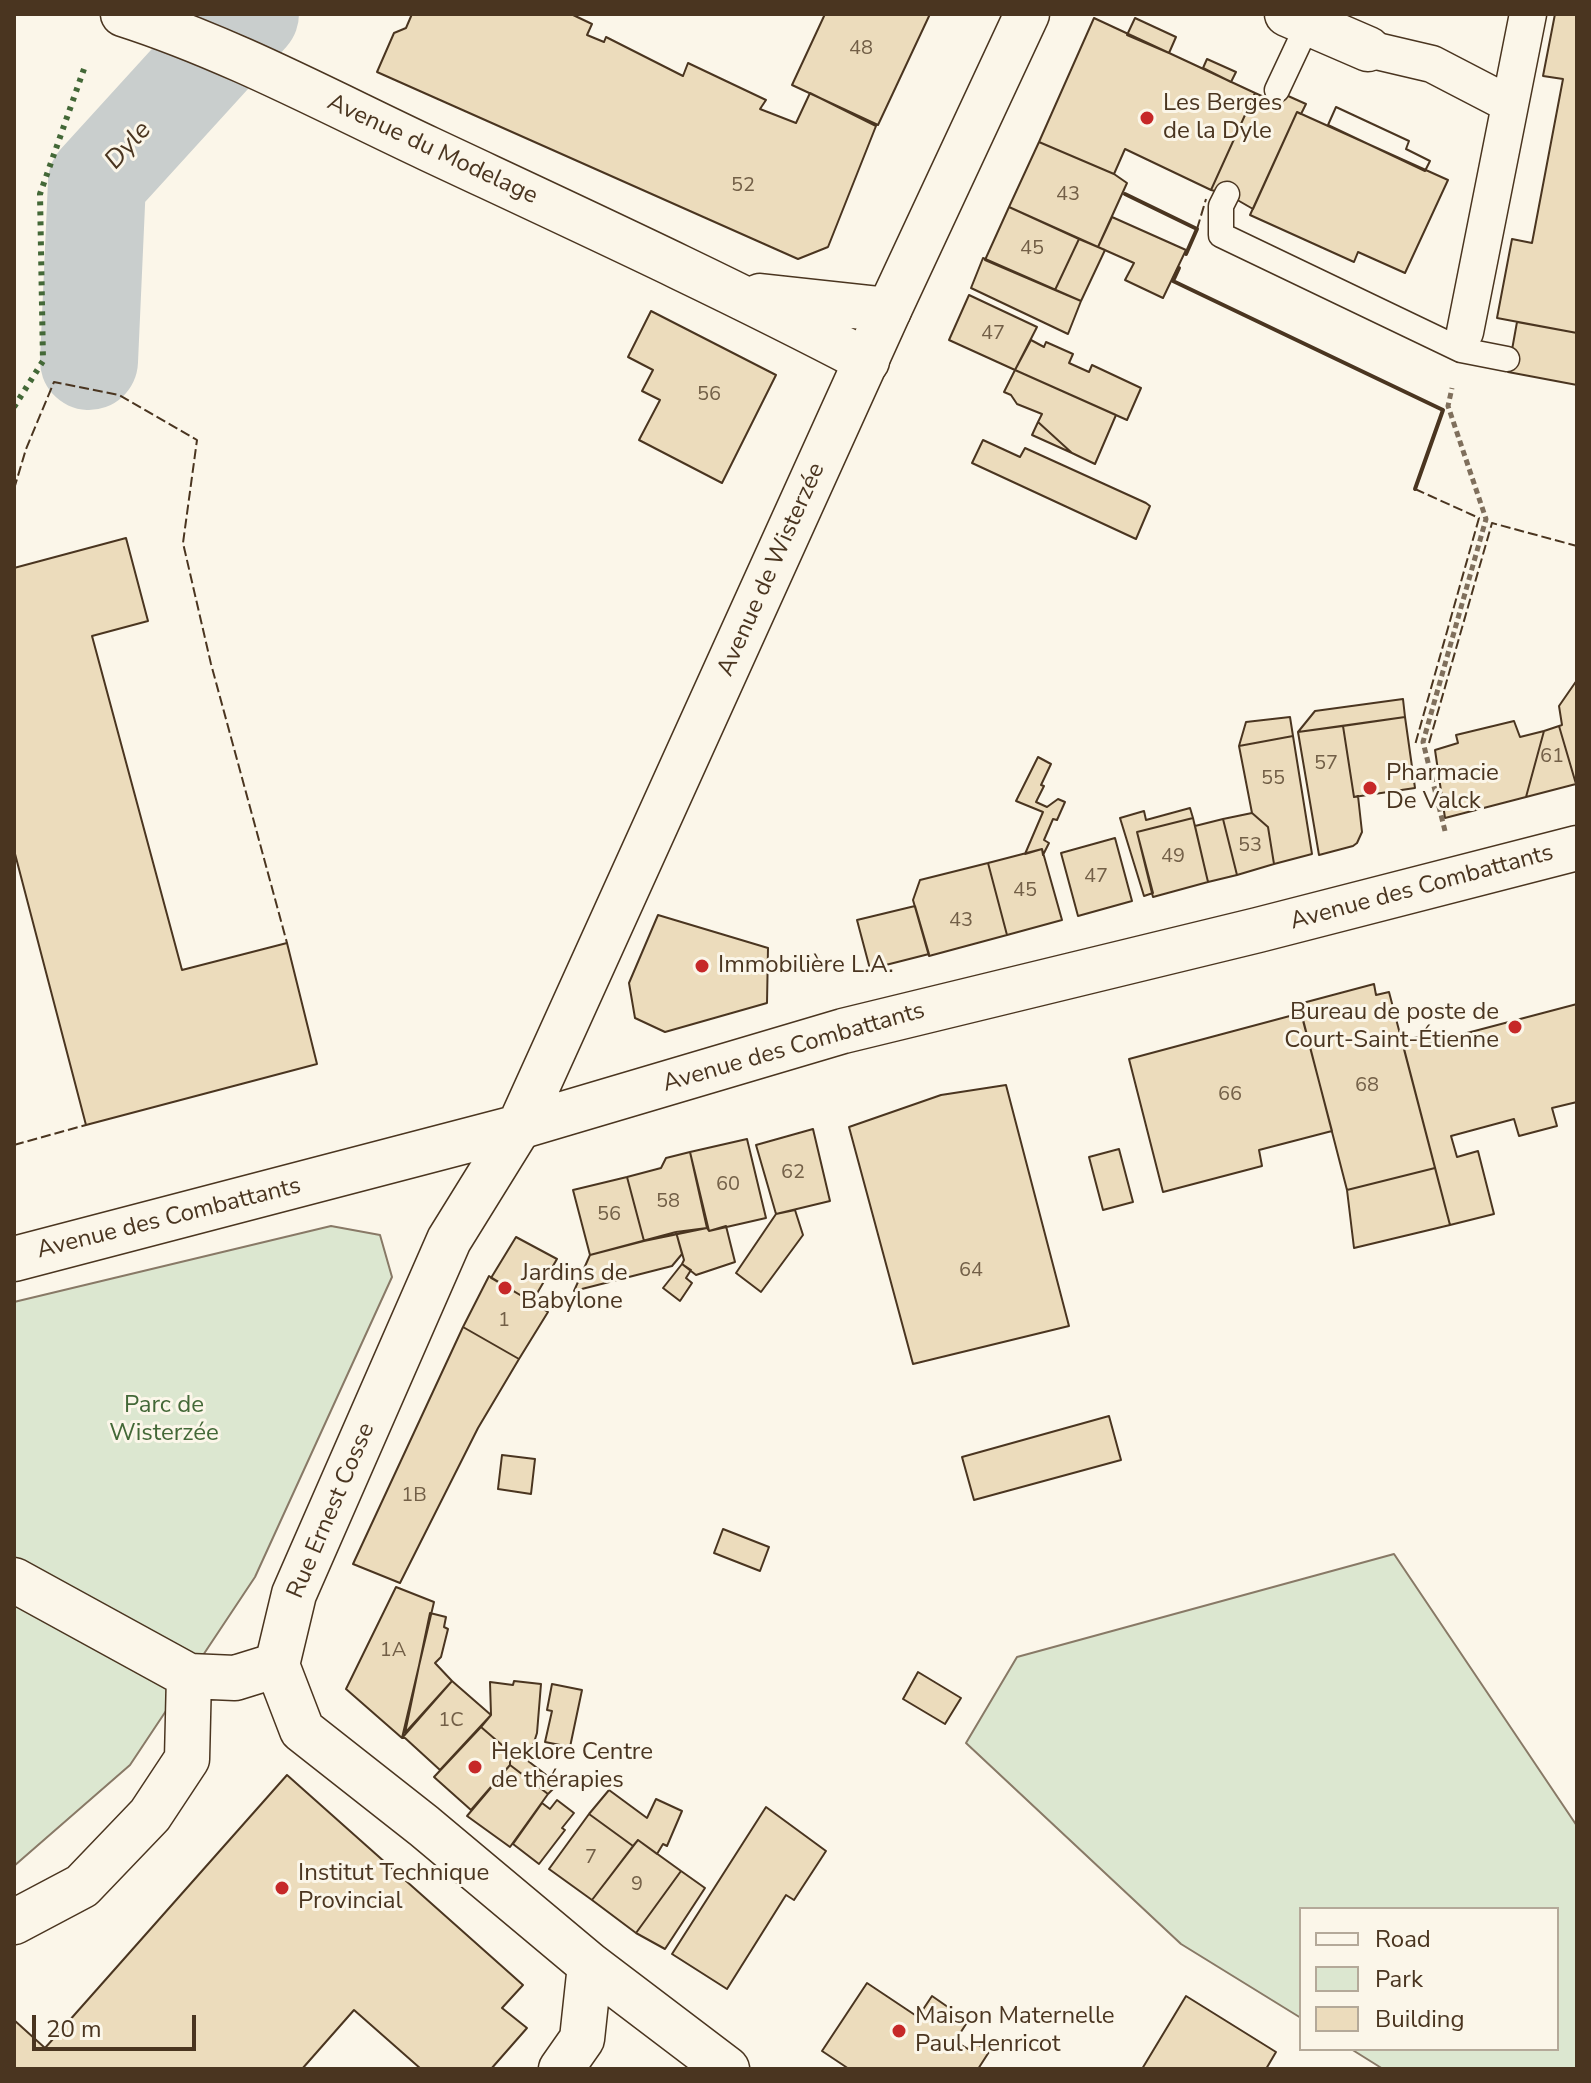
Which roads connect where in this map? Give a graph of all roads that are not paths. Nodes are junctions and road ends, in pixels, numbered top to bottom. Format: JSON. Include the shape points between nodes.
{"nodes":[{"id":1,"x":1027,"y":14,"type":"edge"},
{"id":2,"x":1528,"y":14,"type":"edge"},
{"id":3,"x":140,"y":19,"type":"edge"},
{"id":4,"x":1298,"y":19,"type":"edge"},
{"id":5,"x":1368,"y":49,"type":"joint"},
{"id":6,"x":1277,"y":90,"type":"dead end"},
{"id":7,"x":1509,"y":104,"type":"junction"},
{"id":8,"x":1227,"y":194,"type":"dead end"},
{"id":9,"x":737,"y":294,"type":"junction"},
{"id":10,"x":889,"y":310,"type":"junction"},
{"id":11,"x":1463,"y":341,"type":"junction"},
{"id":12,"x":1507,"y":359,"type":"dead end"},
{"id":13,"x":867,"y":361,"type":"junction"},
{"id":14,"x":1577,"y":848,"type":"edge"},
{"id":15,"x":519,"y":1127,"type":"junction"},
{"id":16,"x":14,"y":1259,"type":"edge"},
{"id":17,"x":14,"y":1580,"type":"edge"},
{"id":18,"x":277,"y":1665,"type":"junction"},
{"id":19,"x":189,"y":1676,"type":"junction"},
{"id":20,"x":14,"y":1922,"type":"edge"},
{"id":21,"x":590,"y":1965,"type":"junction"},
{"id":22,"x":561,"y":2069,"type":"edge"},
{"id":23,"x":727,"y":2069,"type":"edge"}],
"edges":[{"from":1,"to":10,"type":"street","name":"Avenue de Wisterzée"},
{"from":2,"to":7,"type":"street"},
{"from":3,"to":9,"type":"street","name":"Avenue du Modelage","via":[[272,75]]},
{"from":4,"to":5,"type":"street"},
{"from":4,"to":6,"type":"lane"},
{"from":5,"to":7,"type":"street","via":[[1432,64]]},
{"from":7,"to":11,"type":"street"},
{"from":8,"to":11,"type":"lane","via":[[1221,206],[1221,235]]},
{"from":9,"to":10,"type":"street","name":"Avenue du Modelage"},
{"from":9,"to":13,"type":"street","name":"Avenue du Modelage"},
{"from":10,"to":13,"type":"street","name":"Avenue de Wisterzée"},
{"from":11,"to":12,"type":"lane"},
{"from":13,"to":15,"type":"street","name":"Avenue de Wisterzée"},
{"from":14,"to":15,"type":"street","name":"Avenue des Combattants","via":[[843,1031]]},
{"from":15,"to":16,"type":"street","name":"Avenue des Combattants"},
{"from":15,"to":18,"type":"street","name":"Rue Ernest Cosse","via":[[449,1240],[294,1594]]},
{"from":17,"to":19,"type":"street"},
{"from":18,"to":19,"type":"street","via":[[235,1678]]},
{"from":18,"to":21,"type":"street","via":[[302,1730]]},
{"from":19,"to":20,"type":"street","via":[[187,1759],[150,1815],[82,1886]]},
{"from":21,"to":22,"type":"street","via":[[582,2039]]},
{"from":21,"to":23,"type":"street"}]}
